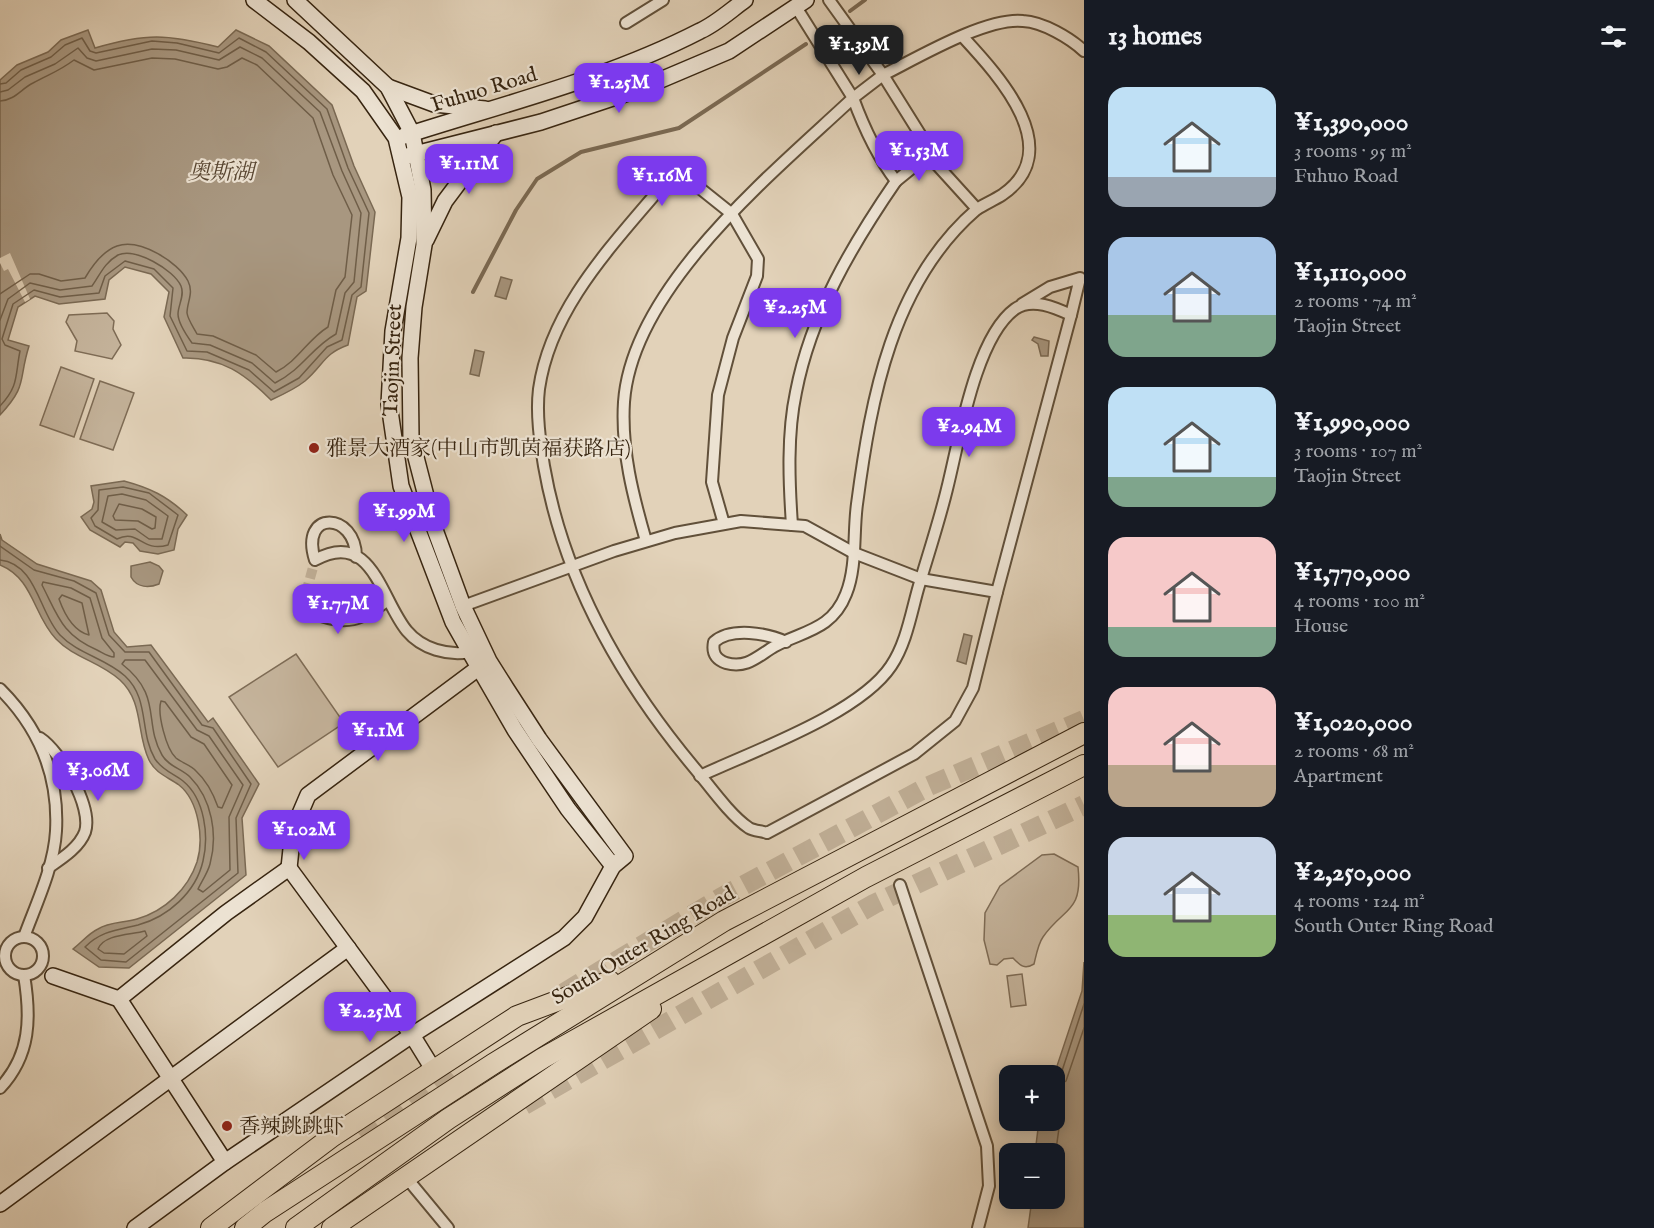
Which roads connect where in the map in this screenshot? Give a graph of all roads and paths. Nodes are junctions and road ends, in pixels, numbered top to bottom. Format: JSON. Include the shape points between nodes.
{"nodes":[{"id":1,"x":254,"y":0,"type":"edge"},
{"id":2,"x":295,"y":0,"type":"edge"},
{"id":3,"x":663,"y":0,"type":"edge"},
{"id":4,"x":745,"y":0,"type":"edge"},
{"id":5,"x":829,"y":0,"type":"edge"},
{"id":6,"x":801,"y":4,"type":"edge"},
{"id":7,"x":626,"y":23,"type":"dead end"},
{"id":8,"x":963,"y":37,"type":"junction"},
{"id":9,"x":1084,"y":51,"type":"edge"},
{"id":10,"x":883,"y":75,"type":"junction"},
{"id":11,"x":388,"y":87,"type":"junction"},
{"id":12,"x":853,"y":98,"type":"junction"},
{"id":13,"x":494,"y":110,"type":"junction"},
{"id":14,"x":412,"y":133,"type":"junction"},
{"id":15,"x":496,"y":133,"type":"junction"},
{"id":16,"x":396,"y":138,"type":"junction"},
{"id":17,"x":417,"y":154,"type":"junction"},
{"id":18,"x":928,"y":155,"type":"junction"},
{"id":19,"x":401,"y":158,"type":"junction"},
{"id":20,"x":896,"y":181,"type":"junction"},
{"id":21,"x":977,"y":209,"type":"junction"},
{"id":22,"x":732,"y":214,"type":"junction"},
{"id":23,"x":423,"y":245,"type":"junction"},
{"id":24,"x":1082,"y":273,"type":"edge"},
{"id":25,"x":1016,"y":308,"type":"junction"},
{"id":26,"x":1071,"y":315,"type":"junction"},
{"id":27,"x":724,"y":524,"type":"junction"},
{"id":28,"x":792,"y":525,"type":"junction"},
{"id":29,"x":646,"y":541,"type":"junction"},
{"id":30,"x":854,"y":553,"type":"junction"},
{"id":31,"x":356,"y":557,"type":"junction"},
{"id":32,"x":571,"y":566,"type":"junction"},
{"id":33,"x":921,"y":579,"type":"junction"},
{"id":34,"x":997,"y":592,"type":"junction"},
{"id":35,"x":306,"y":593,"type":"dead end"},
{"id":36,"x":388,"y":600,"type":"junction"},
{"id":37,"x":463,"y":606,"type":"junction"},
{"id":38,"x":786,"y":642,"type":"junction"},
{"id":39,"x":470,"y":652,"type":"junction"},
{"id":40,"x":484,"y":664,"type":"junction"},
{"id":41,"x":0,"y":689,"type":"edge"},
{"id":42,"x":37,"y":735,"type":"junction"},
{"id":43,"x":1077,"y":736,"type":"edge"},
{"id":44,"x":1080,"y":766,"type":"edge"},
{"id":45,"x":700,"y":776,"type":"junction"},
{"id":46,"x":48,"y":868,"type":"junction"},
{"id":47,"x":289,"y":868,"type":"junction"},
{"id":48,"x":900,"y":885,"type":"dead end"},
{"id":49,"x":24,"y":937,"type":"junction"},
{"id":50,"x":348,"y":948,"type":"junction"},
{"id":51,"x":652,"y":965,"type":"junction"},
{"id":52,"x":701,"y":968,"type":"junction"},
{"id":53,"x":38,"y":969,"type":"junction"},
{"id":54,"x":24,"y":975,"type":"junction"},
{"id":55,"x":53,"y":976,"type":"joint"},
{"id":56,"x":119,"y":999,"type":"junction"},
{"id":57,"x":412,"y":1035,"type":"junction"},
{"id":58,"x":433,"y":1069,"type":"junction"},
{"id":59,"x":172,"y":1078,"type":"junction"},
{"id":60,"x":0,"y":1088,"type":"edge"},
{"id":61,"x":225,"y":1162,"type":"junction"},
{"id":62,"x":405,"y":1176,"type":"junction"},
{"id":63,"x":0,"y":1204,"type":"edge"},
{"id":64,"x":135,"y":1228,"type":"edge"},
{"id":65,"x":211,"y":1228,"type":"edge"},
{"id":66,"x":245,"y":1228,"type":"edge"},
{"id":67,"x":296,"y":1228,"type":"edge"},
{"id":68,"x":332,"y":1228,"type":"edge"},
{"id":69,"x":448,"y":1228,"type":"edge"},
{"id":70,"x":978,"y":1228,"type":"edge"}],
"edges":[{"from":1,"to":16,"type":"street","via":[[309,42],[363,92]]},
{"from":2,"to":11,"type":"street","name":"Taojin Street"},
{"from":3,"to":7,"type":"street"},
{"from":4,"to":13,"type":"street","name":"Fuhuo Road","via":[[702,31],[598,74]]},
{"from":5,"to":10,"type":"street"},
{"from":6,"to":12,"type":"street"},
{"from":6,"to":15,"type":"street","name":"Fuhuo Road","via":[[709,60],[637,90]]},
{"from":8,"to":9,"type":"street","via":[[1001,22],[1024,21],[1051,30]]},
{"from":8,"to":10,"type":"street"},
{"from":8,"to":21,"type":"street","via":[[1013,98],[1028,131],[1029,156],[1019,178],[1003,195]]},
{"from":10,"to":12,"type":"street"},
{"from":10,"to":18,"type":"street","via":[[923,139]]},
{"from":11,"to":13,"type":"street","via":[[434,104]]},
{"from":11,"to":14,"type":"street","name":"Taojin Street"},
{"from":12,"to":20,"type":"street","via":[[866,133]]},
{"from":12,"to":22,"type":"street"},
{"from":13,"to":14,"type":"street","name":"Fuhuo Road"},
{"from":14,"to":16,"type":"street","name":"Fuhuo Road"},
{"from":14,"to":17,"type":"street","name":"Taojin Street"},
{"from":15,"to":17,"type":"street","name":"Fuhuo Road"},
{"from":15,"to":23,"type":"street","via":[[445,201]]},
{"from":16,"to":19,"type":"street"},
{"from":17,"to":19,"type":"street","name":"Fuhuo Road"},
{"from":17,"to":23,"type":"street","name":"Taojin Street","via":[[423,190]]},
{"from":18,"to":20,"type":"street"},
{"from":18,"to":21,"type":"street"},
{"from":19,"to":39,"type":"street","via":[[410,196],[409,238],[393,331],[389,404],[401,486],[444,600]]},
{"from":20,"to":28,"type":"street","via":[[845,260],[809,342],[795,393]]},
{"from":21,"to":30,"type":"street","via":[[937,249],[893,338],[869,419]]},
{"from":22,"to":27,"type":"street","via":[[758,259],[718,395],[712,482]]},
{"from":22,"to":29,"type":"street","via":[[678,276],[651,317],[631,361],[624,402],[629,479]]},
{"from":22,"to":32,"type":"street","via":[[697,186],[674,180],[657,192],[569,304],[548,349],[539,390],[539,433],[557,526]]},
{"from":23,"to":37,"type":"street","name":"Taojin Street","via":[[411,348],[411,438],[434,527]]},
{"from":24,"to":25,"type":"street"},
{"from":24,"to":26,"type":"street"},
{"from":25,"to":26,"type":"street","via":[[1050,305]]},
{"from":25,"to":33,"type":"street","via":[[996,332],[977,371]]},
{"from":26,"to":34,"type":"street"},
{"from":27,"to":28,"type":"street","via":[[741,521]]},
{"from":27,"to":29,"type":"street"},
{"from":28,"to":30,"type":"street","via":[[805,526]]},
{"from":29,"to":32,"type":"street"},
{"from":30,"to":33,"type":"street"},
{"from":30,"to":38,"type":"street","via":[[846,595],[830,617],[814,631]]},
{"from":31,"to":31,"type":"street","via":[[328,553],[315,560],[310,545],[312,534],[329,522],[342,526],[352,534]]},
{"from":31,"to":36,"type":"street","via":[[366,562]]},
{"from":32,"to":37,"type":"street"},
{"from":32,"to":45,"type":"street","via":[[588,610],[618,660],[665,734]]},
{"from":33,"to":34,"type":"street"},
{"from":33,"to":45,"type":"street","via":[[907,629],[891,665],[872,687],[789,735]]},
{"from":34,"to":45,"type":"street","via":[[973,688],[955,721],[914,754],[767,833],[750,828]]},
{"from":35,"to":36,"type":"street","via":[[314,613],[331,621],[352,620]]},
{"from":36,"to":39,"type":"street","via":[[408,632],[430,648],[453,655]]},
{"from":37,"to":40,"type":"street","name":"Taojin Street"},
{"from":38,"to":38,"type":"street","via":[[752,663],[726,663],[712,651],[721,636],[735,634]]},
{"from":39,"to":40,"type":"street"},
{"from":40,"to":47,"type":"street","via":[[308,795],[293,830]]},
{"from":40,"to":57,"type":"street","via":[[515,730],[568,809],[619,861],[585,917],[564,938]]},
{"from":41,"to":42,"type":"street","via":[[22,711]]},
{"from":42,"to":46,"type":"street","via":[[52,784],[56,831]]},
{"from":42,"to":46,"type":"street","via":[[62,763],[88,815],[77,845]]},
{"from":43,"to":51,"type":"highway","name":"South Outer Ring Road","via":[[724,921]]},
{"from":44,"to":52,"type":"highway"},
{"from":46,"to":49,"type":"street"},
{"from":47,"to":50,"type":"street"},
{"from":47,"to":56,"type":"street"},
{"from":48,"to":70,"type":"street","via":[[987,1146],[988,1186]]},
{"from":49,"to":53,"type":"street","via":[[40,946],[43,958]]},
{"from":49,"to":54,"type":"street","via":[[13,941],[5,954],[10,969]]},
{"from":50,"to":57,"type":"street"},
{"from":50,"to":59,"type":"street"},
{"from":51,"to":58,"type":"highway","via":[[517,1016]]},
{"from":51,"to":66,"type":"highway","name":"South Outer Ring Road","via":[[473,1077]]},
{"from":52,"to":62,"type":"highway","via":[[659,1004],[552,1080]]},
{"from":52,"to":67,"type":"highway","via":[[533,1064],[448,1119]]},
{"from":53,"to":54,"type":"street"},
{"from":53,"to":55,"type":"street"},
{"from":54,"to":60,"type":"street","via":[[28,1031],[22,1058]]},
{"from":55,"to":56,"type":"street"},
{"from":56,"to":59,"type":"street"},
{"from":57,"to":58,"type":"street"},
{"from":57,"to":61,"type":"street"},
{"from":58,"to":65,"type":"highway"},
{"from":59,"to":61,"type":"street"},
{"from":59,"to":63,"type":"street"},
{"from":61,"to":64,"type":"street"},
{"from":62,"to":68,"type":"highway"},
{"from":62,"to":69,"type":"street"}]}
